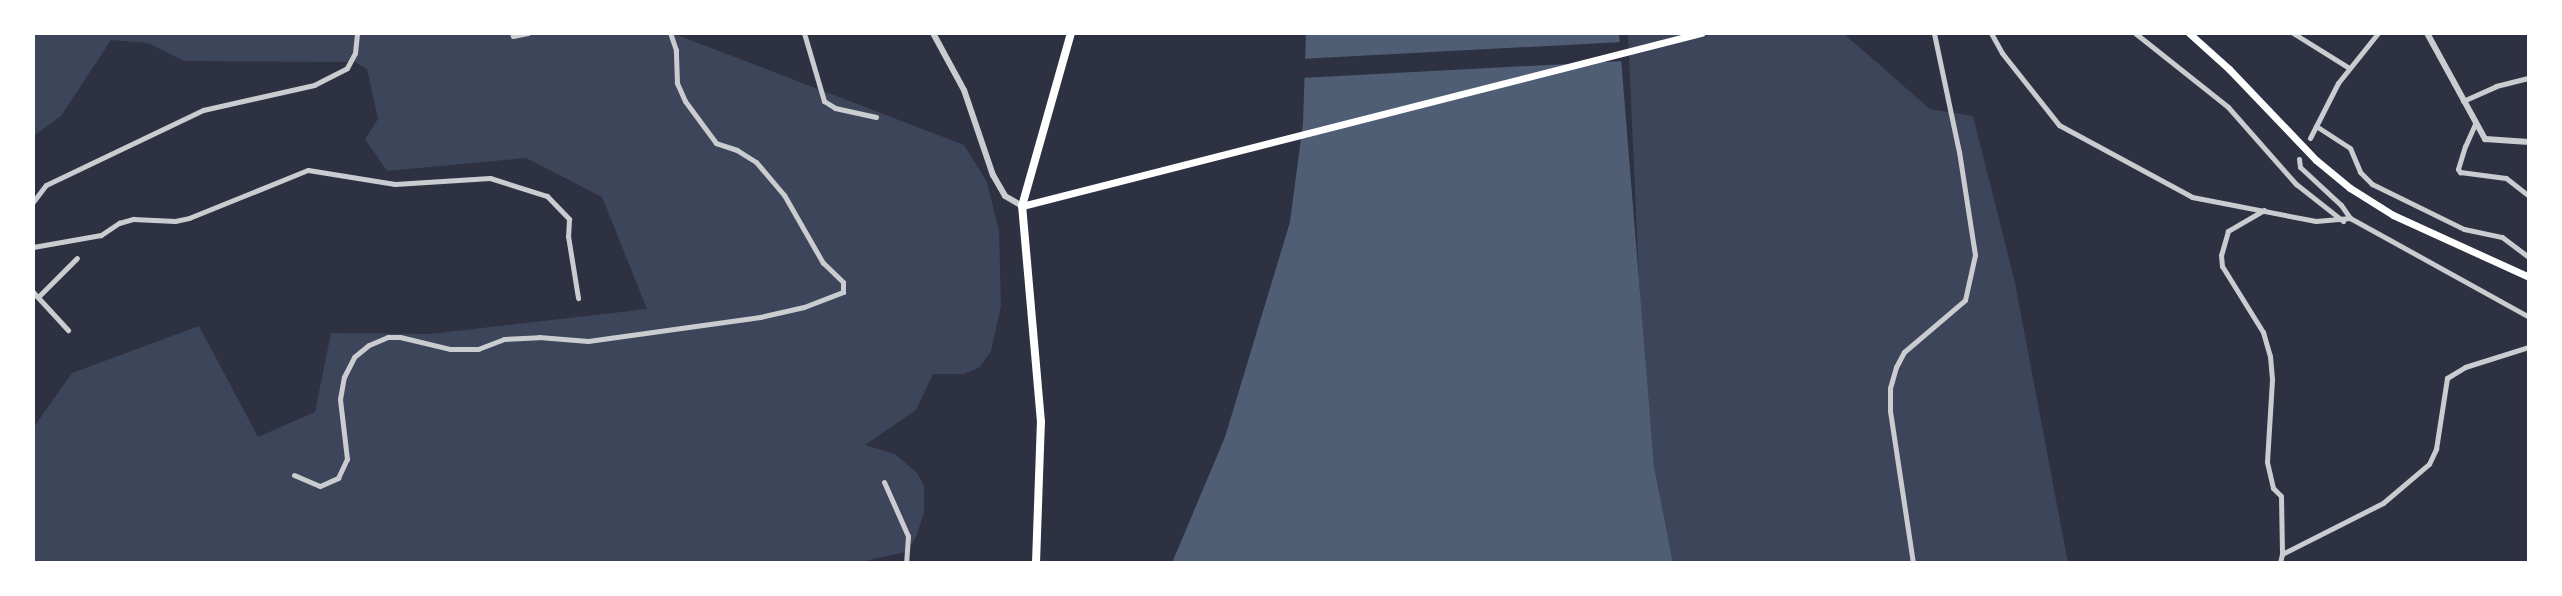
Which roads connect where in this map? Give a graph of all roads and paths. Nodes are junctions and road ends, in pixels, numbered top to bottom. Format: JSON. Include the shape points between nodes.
{"nodes":[{"id":1,"x":358,"y":33,"type":"edge"},
{"id":2,"x":512,"y":33,"type":"edge"},
{"id":3,"x":527,"y":33,"type":"edge"},
{"id":4,"x":670,"y":33,"type":"edge"},
{"id":5,"x":804,"y":33,"type":"edge"},
{"id":6,"x":933,"y":33,"type":"edge"},
{"id":7,"x":1071,"y":33,"type":"edge"},
{"id":8,"x":1701,"y":33,"type":"edge"},
{"id":9,"x":1934,"y":33,"type":"edge"},
{"id":10,"x":1991,"y":33,"type":"edge"},
{"id":11,"x":2135,"y":33,"type":"edge"},
{"id":12,"x":2189,"y":33,"type":"edge"},
{"id":13,"x":2293,"y":33,"type":"edge"},
{"id":14,"x":2378,"y":33,"type":"edge"},
{"id":15,"x":2427,"y":33,"type":"edge"},
{"id":16,"x":2349,"y":68,"type":"junction"},
{"id":17,"x":2529,"y":78,"type":"edge"},
{"id":18,"x":2463,"y":102,"type":"junction"},
{"id":19,"x":876,"y":117,"type":"dead end"},
{"id":20,"x":2475,"y":124,"type":"junction"},
{"id":21,"x":2316,"y":125,"type":"junction"},
{"id":22,"x":2310,"y":138,"type":"dead end"},
{"id":23,"x":2529,"y":142,"type":"edge"},
{"id":24,"x":2299,"y":159,"type":"dead end"},
{"id":25,"x":2529,"y":196,"type":"edge"},
{"id":26,"x":33,"y":202,"type":"edge"},
{"id":27,"x":1022,"y":206,"type":"junction"},
{"id":28,"x":2264,"y":210,"type":"junction"},
{"id":29,"x":2346,"y":219,"type":"junction"},
{"id":30,"x":33,"y":247,"type":"edge"},
{"id":31,"x":2529,"y":257,"type":"edge"},
{"id":32,"x":76,"y":258,"type":"dead end"},
{"id":33,"x":2529,"y":278,"type":"edge"},
{"id":34,"x":35,"y":295,"type":"edge"},
{"id":35,"x":578,"y":298,"type":"dead end"},
{"id":36,"x":2529,"y":317,"type":"edge"},
{"id":37,"x":68,"y":330,"type":"dead end"},
{"id":38,"x":2529,"y":347,"type":"edge"},
{"id":39,"x":294,"y":475,"type":"dead end"},
{"id":40,"x":884,"y":482,"type":"dead end"},
{"id":41,"x":2282,"y":554,"type":"junction"},
{"id":42,"x":906,"y":563,"type":"edge"},
{"id":43,"x":1036,"y":563,"type":"edge"},
{"id":44,"x":1913,"y":563,"type":"edge"},
{"id":45,"x":2280,"y":563,"type":"edge"}],
"edges":[{"from":1,"to":26,"type":"street","via":[[347,68],[314,85],[202,110],[46,185]]},
{"from":2,"to":3,"type":"street"},
{"from":4,"to":39,"type":"street","via":[[676,50],[677,83],[685,101],[716,143],[756,162],[784,195],[823,263],[843,282],[843,292],[761,317],[588,341],[504,339],[478,349],[450,349],[388,337],[354,357],[344,377],[340,399],[347,459],[338,478],[320,486]]},
{"from":5,"to":19,"type":"street","via":[[824,101]]},
{"from":6,"to":27,"type":"street","via":[[964,90],[993,175],[1005,196]]},
{"from":7,"to":27,"type":"main road"},
{"from":8,"to":27,"type":"main road"},
{"from":9,"to":44,"type":"street","via":[[1975,255],[1965,300],[1904,352],[1890,388]]},
{"from":10,"to":28,"type":"street","via":[[2059,125],[2192,197]]},
{"from":11,"to":29,"type":"street","via":[[2228,107],[2296,184]]},
{"from":12,"to":33,"type":"main road","via":[[2350,188],[2393,215]]},
{"from":13,"to":16,"type":"street"},
{"from":14,"to":16,"type":"street"},
{"from":15,"to":18,"type":"street"},
{"from":16,"to":21,"type":"street"},
{"from":17,"to":18,"type":"street","via":[[2496,86]]},
{"from":18,"to":20,"type":"street"},
{"from":20,"to":23,"type":"street","via":[[2486,139]]},
{"from":20,"to":25,"type":"street","via":[[2461,157],[2460,172],[2507,178]]},
{"from":21,"to":22,"type":"street"},
{"from":21,"to":31,"type":"street","via":[[2350,148],[2360,172],[2372,184],[2455,226],[2502,237]]},
{"from":24,"to":29,"type":"street","via":[[2300,167],[2341,205]]},
{"from":27,"to":43,"type":"main road","via":[[1041,422]]},
{"from":28,"to":29,"type":"street","via":[[2316,221]]},
{"from":28,"to":41,"type":"street","via":[[2228,231],[2221,254],[2222,266],[2263,332],[2270,356],[2267,462],[2273,488],[2281,496]]},
{"from":29,"to":36,"type":"street"},
{"from":30,"to":35,"type":"street","via":[[101,235],[133,219],[189,218],[308,170],[395,184],[490,178],[547,196],[569,219]]},
{"from":32,"to":34,"type":"street"},
{"from":34,"to":37,"type":"street"},
{"from":38,"to":41,"type":"street","via":[[2465,367],[2446,378],[2436,449],[2429,464],[2383,503]]},
{"from":40,"to":42,"type":"street","via":[[908,536]]},
{"from":41,"to":45,"type":"street"}]}
